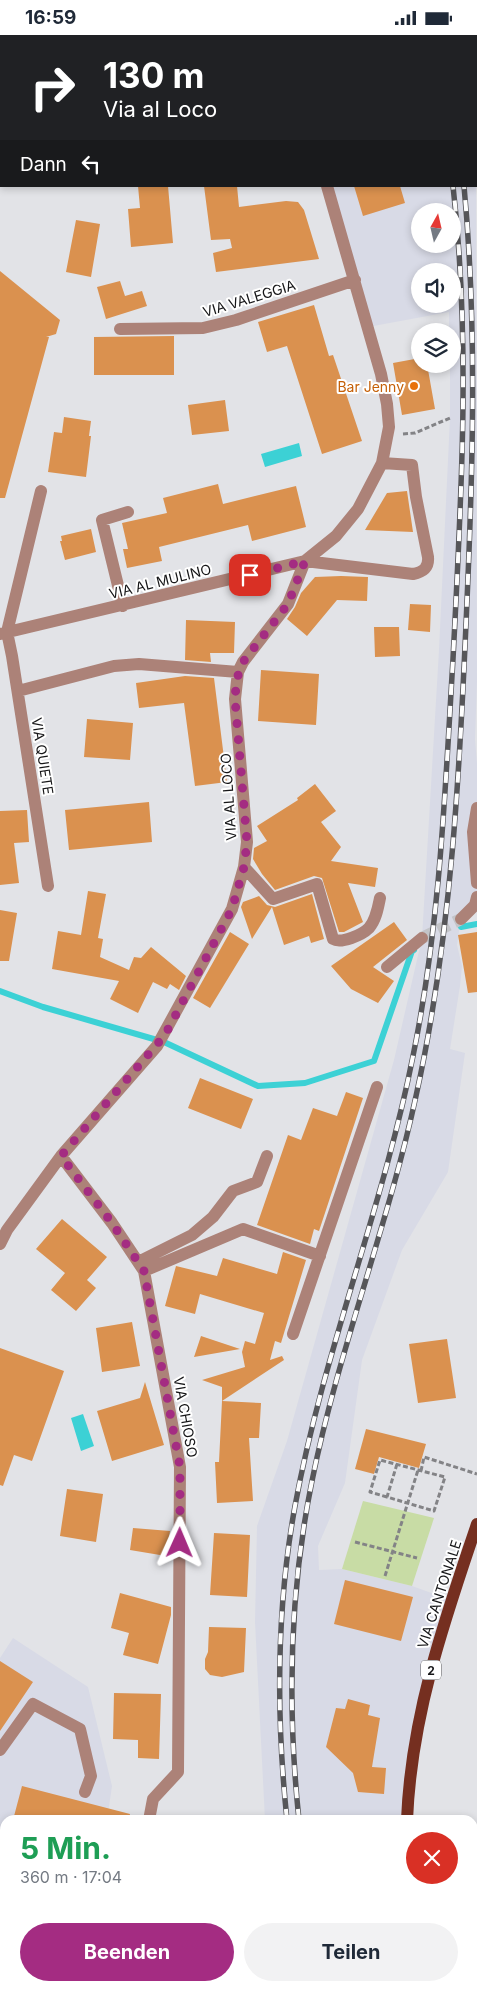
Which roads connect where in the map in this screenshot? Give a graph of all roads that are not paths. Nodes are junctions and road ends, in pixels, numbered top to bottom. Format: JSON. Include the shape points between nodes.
{"nodes":[{"id":1,"x":327,"y":187,"type":"edge"},
{"id":2,"x":354,"y":280,"type":"junction"},
{"id":3,"x":120,"y":329,"type":"dead end"},
{"id":4,"x":382,"y":463,"type":"junction"},
{"id":5,"x":41,"y":491,"type":"dead end"},
{"id":6,"x":128,"y":512,"type":"dead end"},
{"id":7,"x":305,"y":561,"type":"junction"},
{"id":8,"x":123,"y":606,"type":"junction"},
{"id":9,"x":4,"y":633,"type":"edge"},
{"id":10,"x":238,"y":672,"type":"junction"},
{"id":11,"x":18,"y":691,"type":"junction"},
{"id":12,"x":477,"y":808,"type":"edge"},
{"id":13,"x":244,"y":867,"type":"junction"},
{"id":14,"x":477,"y":883,"type":"edge"},
{"id":15,"x":48,"y":885,"type":"dead end"},
{"id":16,"x":477,"y":897,"type":"edge"},
{"id":17,"x":380,"y":898,"type":"dead end"},
{"id":18,"x":461,"y":919,"type":"tunnel mouth"},
{"id":19,"x":422,"y":938,"type":"tunnel mouth"},
{"id":20,"x":387,"y":967,"type":"dead end"},
{"id":21,"x":377,"y":1087,"type":"dead end"},
{"id":22,"x":61,"y":1156,"type":"junction"},
{"id":23,"x":267,"y":1156,"type":"dead end"},
{"id":24,"x":3,"y":1229,"type":"edge"},
{"id":25,"x":0,"y":1244,"type":"edge"},
{"id":26,"x":320,"y":1256,"type":"junction"},
{"id":27,"x":141,"y":1266,"type":"junction"},
{"id":28,"x":294,"y":1334,"type":"dead end"},
{"id":29,"x":477,"y":1524,"type":"edge"},
{"id":30,"x":0,"y":1750,"type":"edge"},
{"id":31,"x":85,"y":1791,"type":"dead end"},
{"id":32,"x":150,"y":1815,"type":"edge"},
{"id":33,"x":407,"y":1815,"type":"edge"}],
"edges":[{"from":1,"to":2,"type":"street","name":"VIA AL MULINO"},
{"from":2,"to":3,"type":"street","name":"VIA VALEGGIA","via":[[203,328]]},
{"from":2,"to":4,"type":"street","name":"VIA AL MULINO","via":[[387,404],[387,436]]},
{"from":4,"to":7,"type":"street","name":"VIA AL MULINO","via":[[347,524]]},
{"from":4,"to":7,"type":"street","via":[[412,465],[428,557],[424,571],[397,573]]},
{"from":5,"to":9,"type":"street"},
{"from":6,"to":8,"type":"street","via":[[102,520]]},
{"from":7,"to":8,"type":"street","name":"VIA AL MULINO"},
{"from":7,"to":10,"type":"street","name":"VIA AL LOCO","via":[[288,604]]},
{"from":8,"to":9,"type":"street","name":"VIA AL MULINO"},
{"from":9,"to":11,"type":"street","name":"VIA QUIETE"},
{"from":10,"to":11,"type":"street","via":[[139,664],[114,666]]},
{"from":10,"to":13,"type":"street","name":"VIA AL LOCO","via":[[235,699],[247,842]]},
{"from":11,"to":15,"type":"street","name":"VIA QUIETE"},
{"from":12,"to":14,"type":"street","via":[[473,833]]},
{"from":13,"to":17,"type":"street","via":[[273,899],[317,884],[332,939],[337,941],[344,941],[368,929]]},
{"from":13,"to":22,"type":"street","name":"VIA AL LOCO","via":[[232,909],[161,1040]]},
{"from":16,"to":18,"type":"street","via":[[475,905]]},
{"from":19,"to":20,"type":"street"},
{"from":21,"to":26,"type":"street"},
{"from":22,"to":24,"type":"street","name":"VIA AL LOCO"},
{"from":22,"to":27,"type":"street","name":"VIA CHIOSO"},
{"from":23,"to":27,"type":"street","via":[[257,1182],[233,1191],[213,1217],[192,1235]]},
{"from":24,"to":25,"type":"street","name":"VIA AL LOCO"},
{"from":26,"to":27,"type":"street","via":[[242,1229]]},
{"from":26,"to":28,"type":"street"},
{"from":27,"to":32,"type":"street","name":"VIA CHIOSO","via":[[180,1467],[178,1773],[152,1799]]},
{"from":29,"to":33,"type":"main road","name":"VIA CANTONALE","number":"2","via":[[425,1691],[410,1765]]},
{"from":30,"to":31,"type":"street","via":[[34,1704],[80,1729],[90,1776]]}]}
